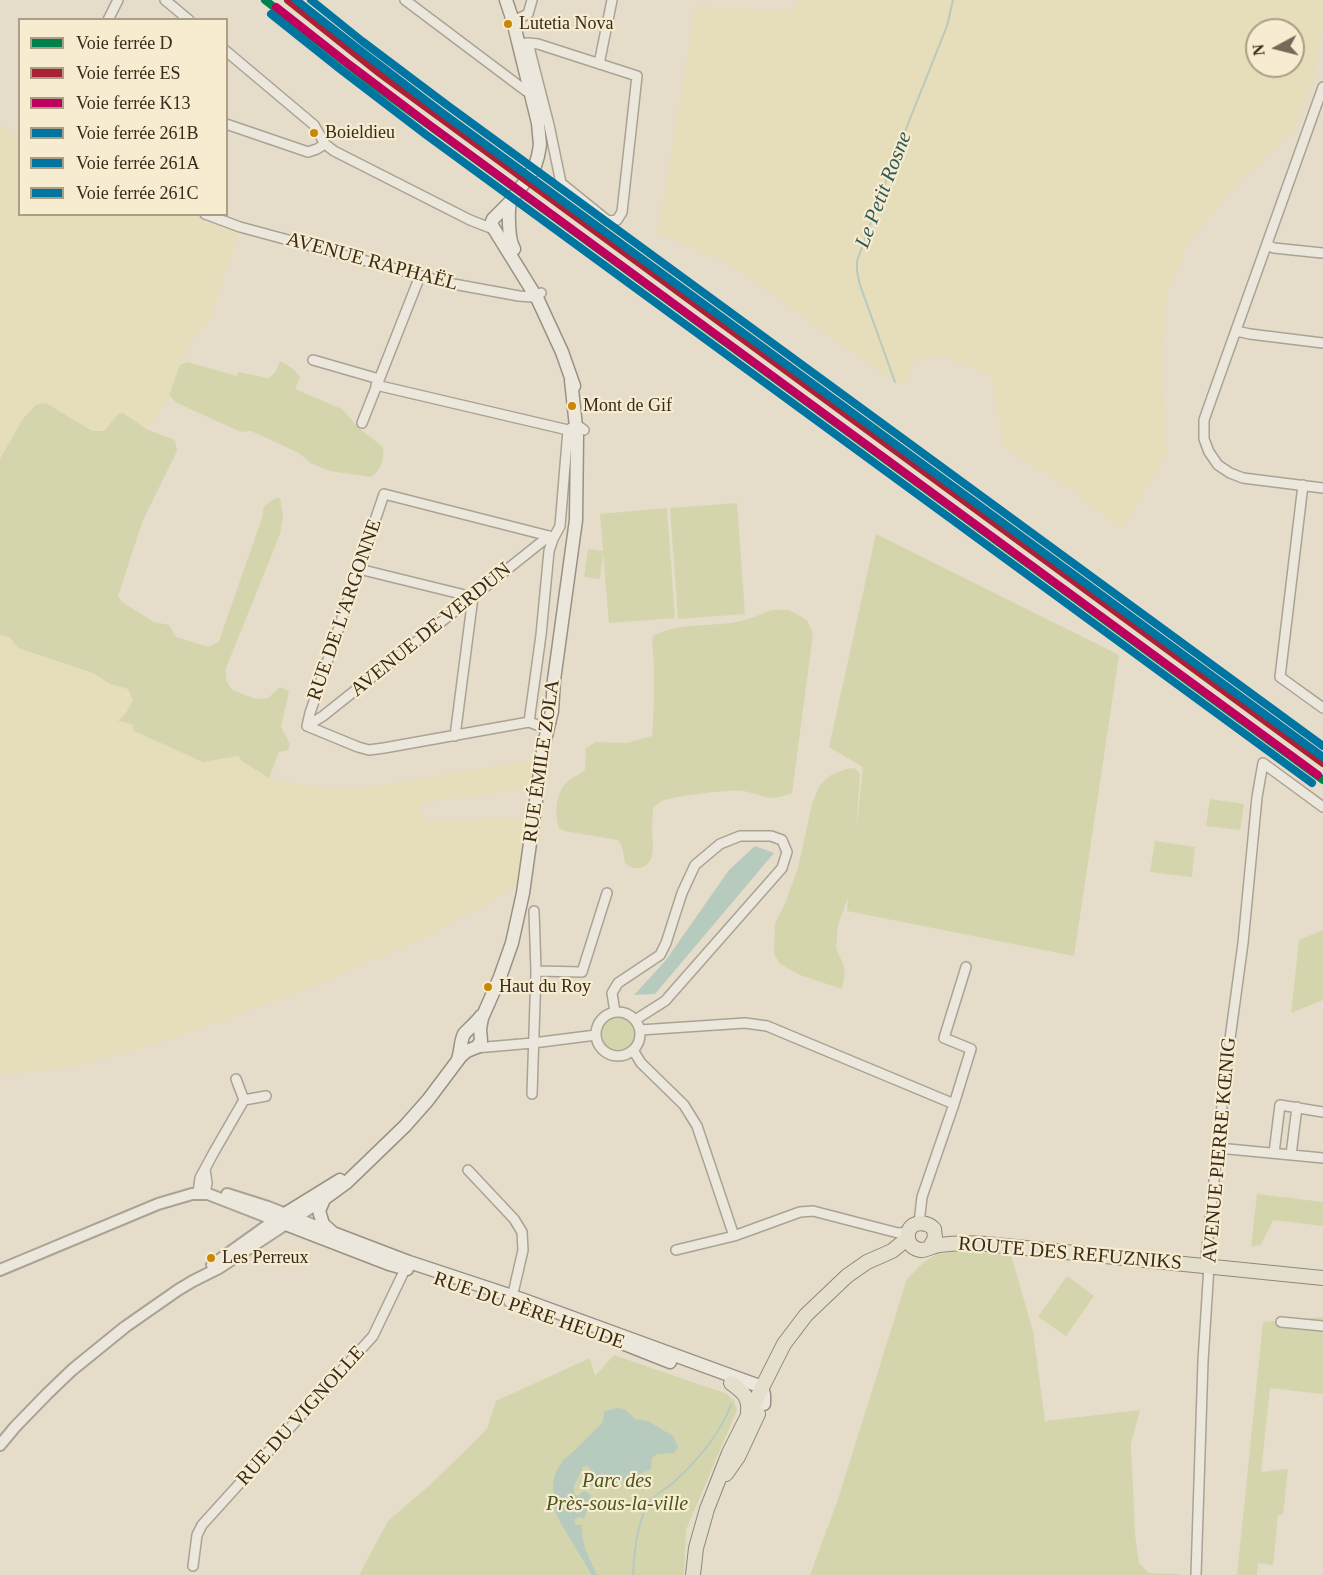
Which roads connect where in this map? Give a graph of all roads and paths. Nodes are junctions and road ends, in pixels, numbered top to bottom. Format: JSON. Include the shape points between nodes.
{"nodes":[{"id":1,"x":118,"y":0,"type":"edge"},
{"id":2,"x":165,"y":0,"type":"edge"},
{"id":3,"x":405,"y":0,"type":"edge"},
{"id":4,"x":506,"y":0,"type":"edge"},
{"id":5,"x":532,"y":0,"type":"edge"},
{"id":6,"x":612,"y":0,"type":"edge"},
{"id":7,"x":109,"y":18,"type":"edge"},
{"id":8,"x":187,"y":18,"type":"edge"},
{"id":9,"x":513,"y":21,"type":"junction"},
{"id":10,"x":523,"y":43,"type":"junction"},
{"id":11,"x":228,"y":53,"type":"edge"},
{"id":12,"x":599,"y":64,"type":"junction"},
{"id":13,"x":1323,"y":87,"type":"edge"},
{"id":14,"x":530,"y":92,"type":"junction"},
{"id":15,"x":228,"y":125,"type":"edge"},
{"id":16,"x":325,"y":144,"type":"junction"},
{"id":17,"x":210,"y":216,"type":"edge"},
{"id":18,"x":499,"y":223,"type":"junction"},
{"id":19,"x":1267,"y":245,"type":"junction"},
{"id":20,"x":1322,"y":253,"type":"edge"},
{"id":21,"x":420,"y":276,"type":"junction"},
{"id":22,"x":539,"y":294,"type":"junction"},
{"id":23,"x":1236,"y":331,"type":"junction"},
{"id":24,"x":1323,"y":343,"type":"edge"},
{"id":25,"x":313,"y":360,"type":"dead end"},
{"id":26,"x":378,"y":382,"type":"junction"},
{"id":27,"x":362,"y":423,"type":"dead end"},
{"id":28,"x":576,"y":429,"type":"junction"},
{"id":29,"x":1303,"y":485,"type":"junction"},
{"id":30,"x":1323,"y":488,"type":"edge"},
{"id":31,"x":551,"y":538,"type":"junction"},
{"id":32,"x":359,"y":569,"type":"junction"},
{"id":33,"x":473,"y":597,"type":"junction"},
{"id":34,"x":1323,"y":708,"type":"edge"},
{"id":35,"x":529,"y":722,"type":"junction"},
{"id":36,"x":307,"y":726,"type":"junction"},
{"id":37,"x":548,"y":729,"type":"junction"},
{"id":38,"x":455,"y":736,"type":"junction"},
{"id":39,"x":1323,"y":807,"type":"edge"},
{"id":40,"x":608,"y":893,"type":"dead end"},
{"id":41,"x":534,"y":911,"type":"dead end"},
{"id":42,"x":966,"y":967,"type":"dead end"},
{"id":43,"x":536,"y":971,"type":"junction"},
{"id":44,"x":615,"y":1012,"type":"junction"},
{"id":45,"x":635,"y":1020,"type":"junction"},
{"id":46,"x":640,"y":1030,"type":"junction"},
{"id":47,"x":596,"y":1035,"type":"junction"},
{"id":48,"x":474,"y":1039,"type":"junction"},
{"id":49,"x":533,"y":1043,"type":"junction"},
{"id":50,"x":633,"y":1050,"type":"junction"},
{"id":51,"x":236,"y":1079,"type":"dead end"},
{"id":52,"x":532,"y":1094,"type":"dead end"},
{"id":53,"x":266,"y":1096,"type":"dead end"},
{"id":54,"x":244,"y":1100,"type":"junction"},
{"id":55,"x":954,"y":1104,"type":"junction"},
{"id":56,"x":1297,"y":1107,"type":"junction"},
{"id":57,"x":1323,"y":1112,"type":"edge"},
{"id":58,"x":1218,"y":1148,"type":"junction"},
{"id":59,"x":1274,"y":1153,"type":"junction"},
{"id":60,"x":1291,"y":1155,"type":"junction"},
{"id":61,"x":1323,"y":1158,"type":"edge"},
{"id":62,"x":360,"y":1169,"type":"junction"},
{"id":63,"x":468,"y":1170,"type":"dead end"},
{"id":64,"x":202,"y":1190,"type":"junction"},
{"id":65,"x":324,"y":1199,"type":"junction"},
{"id":66,"x":249,"y":1209,"type":"junction"},
{"id":67,"x":288,"y":1218,"type":"junction"},
{"id":68,"x":333,"y":1233,"type":"junction"},
{"id":69,"x":935,"y":1233,"type":"junction"},
{"id":70,"x":254,"y":1234,"type":"junction"},
{"id":71,"x":913,"y":1235,"type":"junction"},
{"id":72,"x":734,"y":1236,"type":"junction"},
{"id":73,"x":930,"y":1247,"type":"junction"},
{"id":74,"x":676,"y":1250,"type":"dead end"},
{"id":75,"x":1207,"y":1262,"type":"junction"},
{"id":76,"x":407,"y":1265,"type":"junction"},
{"id":77,"x":0,"y":1270,"type":"edge"},
{"id":78,"x":1323,"y":1271,"type":"edge"},
{"id":79,"x":1323,"y":1278,"type":"edge"},
{"id":80,"x":193,"y":1281,"type":"junction"},
{"id":81,"x":510,"y":1299,"type":"junction"},
{"id":82,"x":1281,"y":1322,"type":"dead end"},
{"id":83,"x":1323,"y":1326,"type":"edge"},
{"id":84,"x":731,"y":1383,"type":"junction"},
{"id":85,"x":764,"y":1391,"type":"junction"},
{"id":86,"x":748,"y":1414,"type":"junction"},
{"id":87,"x":0,"y":1445,"type":"edge"},
{"id":88,"x":715,"y":1490,"type":"junction"},
{"id":89,"x":193,"y":1566,"type":"dead end"},
{"id":90,"x":693,"y":1575,"type":"edge"},
{"id":91,"x":1196,"y":1575,"type":"edge"}],
"edges":[{"from":1,"to":7,"type":"street"},
{"from":2,"to":8,"type":"street"},
{"from":3,"to":14,"type":"street"},
{"from":4,"to":9,"type":"main road"},
{"from":5,"to":9,"type":"street","via":[[528,14]]},
{"from":6,"to":12,"type":"street"},
{"from":9,"to":10,"type":"main road"},
{"from":10,"to":12,"type":"street","via":[[538,44]]},
{"from":10,"to":12,"type":"street","via":[[549,125],[561,183],[608,221],[617,220],[622,212],[637,76]]},
{"from":10,"to":14,"type":"main road"},
{"from":11,"to":16,"type":"street","via":[[315,125]]},
{"from":13,"to":19,"type":"street"},
{"from":14,"to":18,"type":"main road","via":[[538,123],[538,156],[534,169]]},
{"from":15,"to":16,"type":"street","via":[[308,152]]},
{"from":16,"to":18,"type":"street","via":[[478,224]]},
{"from":17,"to":21,"type":"street","name":"AVENUE RAPHAËL"},
{"from":18,"to":22,"type":"main road","name":"RUE ÉMILE ZOLA"},
{"from":19,"to":20,"type":"street"},
{"from":19,"to":23,"type":"street"},
{"from":21,"to":22,"type":"street","name":"AVENUE RAPHAËL","via":[[519,296]]},
{"from":21,"to":26,"type":"street"},
{"from":22,"to":28,"type":"main road","name":"RUE ÉMILE ZOLA","via":[[555,321],[582,408]]},
{"from":23,"to":24,"type":"street"},
{"from":23,"to":29,"type":"street","via":[[1204,420],[1209,452],[1230,473],[1248,479]]},
{"from":25,"to":26,"type":"street"},
{"from":26,"to":27,"type":"street"},
{"from":26,"to":28,"type":"street"},
{"from":28,"to":31,"type":"street","via":[[560,526]]},
{"from":28,"to":37,"type":"main road","name":"RUE ÉMILE ZOLA","via":[[582,459]]},
{"from":29,"to":30,"type":"street"},
{"from":29,"to":34,"type":"street","via":[[1280,677]]},
{"from":31,"to":32,"type":"street","name":"RUE DE L'ARGONNE","via":[[384,494]]},
{"from":31,"to":33,"type":"street","name":"AVENUE DE VERDUN"},
{"from":31,"to":35,"type":"street"},
{"from":32,"to":33,"type":"street"},
{"from":32,"to":36,"type":"street","name":"RUE DE L'ARGONNE"},
{"from":33,"to":36,"type":"street","name":"AVENUE DE VERDUN"},
{"from":33,"to":38,"type":"street"},
{"from":35,"to":37,"type":"street"},
{"from":35,"to":38,"type":"street"},
{"from":36,"to":38,"type":"street","via":[[369,750]]},
{"from":37,"to":48,"type":"main road","name":"RUE ÉMILE ZOLA","via":[[519,917],[503,970]]},
{"from":39,"to":58,"type":"street","name":"AVENUE PIERRE KŒNIG","via":[[1263,763]]},
{"from":40,"to":43,"type":"street","via":[[582,972]]},
{"from":41,"to":43,"type":"street"},
{"from":42,"to":55,"type":"street","via":[[944,1038],[971,1049]]},
{"from":43,"to":49,"type":"street"},
{"from":44,"to":45,"type":"street","via":[[626,1013]]},
{"from":44,"to":45,"type":"street","via":[[612,993],[618,983],[660,955],[695,865],[720,844],[740,836],[782,840],[787,852],[782,868],[665,1001]]},
{"from":44,"to":47,"type":"street","via":[[600,1022]]},
{"from":45,"to":46,"type":"street"},
{"from":46,"to":50,"type":"street"},
{"from":46,"to":55,"type":"street","via":[[745,1023],[767,1026]]},
{"from":47,"to":49,"type":"street"},
{"from":47,"to":50,"type":"street","via":[[598,1042],[613,1055]]},
{"from":48,"to":49,"type":"street","via":[[493,1047]]},
{"from":48,"to":62,"type":"main road","name":"RUE ÉMILE ZOLA","via":[[415,1115]]},
{"from":49,"to":52,"type":"street"},
{"from":50,"to":72,"type":"street","via":[[697,1126]]},
{"from":51,"to":54,"type":"street"},
{"from":53,"to":54,"type":"street"},
{"from":54,"to":64,"type":"street","via":[[205,1170]]},
{"from":55,"to":71,"type":"street"},
{"from":56,"to":57,"type":"street"},
{"from":56,"to":59,"type":"street","via":[[1280,1105]]},
{"from":56,"to":60,"type":"street"},
{"from":58,"to":59,"type":"street"},
{"from":58,"to":75,"type":"street","name":"AVENUE PIERRE KŒNIG"},
{"from":59,"to":60,"type":"street"},
{"from":60,"to":61,"type":"street"},
{"from":62,"to":65,"type":"main road","name":"RUE ÉMILE ZOLA"},
{"from":62,"to":67,"type":"main road","name":"RUE ÉMILE ZOLA","via":[[327,1187]]},
{"from":63,"to":81,"type":"street","via":[[522,1232],[523,1250]]},
{"from":64,"to":66,"type":"street"},
{"from":64,"to":67,"type":"street"},
{"from":64,"to":77,"type":"street","via":[[158,1204]]},
{"from":65,"to":67,"type":"street","name":"RUE ÉMILE ZOLA"},
{"from":65,"to":68,"type":"main road","via":[[319,1217]]},
{"from":66,"to":67,"type":"street"},
{"from":66,"to":70,"type":"street","via":[[256,1221]]},
{"from":67,"to":68,"type":"street","name":"RUE DU PÈRE HEUDE"},
{"from":67,"to":70,"type":"street"},
{"from":67,"to":76,"type":"main road","name":"RUE DU PÈRE HEUDE","via":[[389,1264]]},
{"from":67,"to":80,"type":"street","via":[[219,1268]]},
{"from":68,"to":76,"type":"main road","name":"RUE DU PÈRE HEUDE"},
{"from":69,"to":71,"type":"main road","via":[[927,1224]]},
{"from":69,"to":73,"type":"main road"},
{"from":69,"to":75,"type":"main road","name":"ROUTE DES REFUZNIKS"},
{"from":70,"to":80,"type":"street"},
{"from":71,"to":72,"type":"street","via":[[813,1211]]},
{"from":71,"to":73,"type":"main road","name":"ROUTE DES REFUZNIKS","via":[[923,1250]]},
{"from":71,"to":85,"type":"main road","via":[[858,1268],[821,1299],[789,1337]]},
{"from":72,"to":74,"type":"street"},
{"from":73,"to":75,"type":"main road","name":"ROUTE DES REFUZNIKS","via":[[994,1244]]},
{"from":75,"to":78,"type":"main road"},
{"from":75,"to":79,"type":"main road"},
{"from":75,"to":91,"type":"street","name":"AVENUE PIERRE KŒNIG"},
{"from":76,"to":81,"type":"main road","name":"RUE DU PÈRE HEUDE"},
{"from":76,"to":89,"type":"street","name":"RUE DU VIGNOLLE","via":[[373,1336],[202,1525]]},
{"from":80,"to":87,"type":"street","via":[[125,1327],[72,1370]]},
{"from":81,"to":84,"type":"main road","name":"RUE DU PÈRE HEUDE"},
{"from":81,"to":85,"type":"main road","name":"RUE DU PÈRE HEUDE"},
{"from":82,"to":83,"type":"street"},
{"from":84,"to":85,"type":"main road","name":"RUE DU PÈRE HEUDE"},
{"from":84,"to":86,"type":"main road","via":[[747,1398]]},
{"from":85,"to":86,"type":"main road"},
{"from":85,"to":88,"type":"main road","via":[[738,1457]]},
{"from":86,"to":88,"type":"main road"},
{"from":88,"to":90,"type":"main road","via":[[702,1520]]}]}
